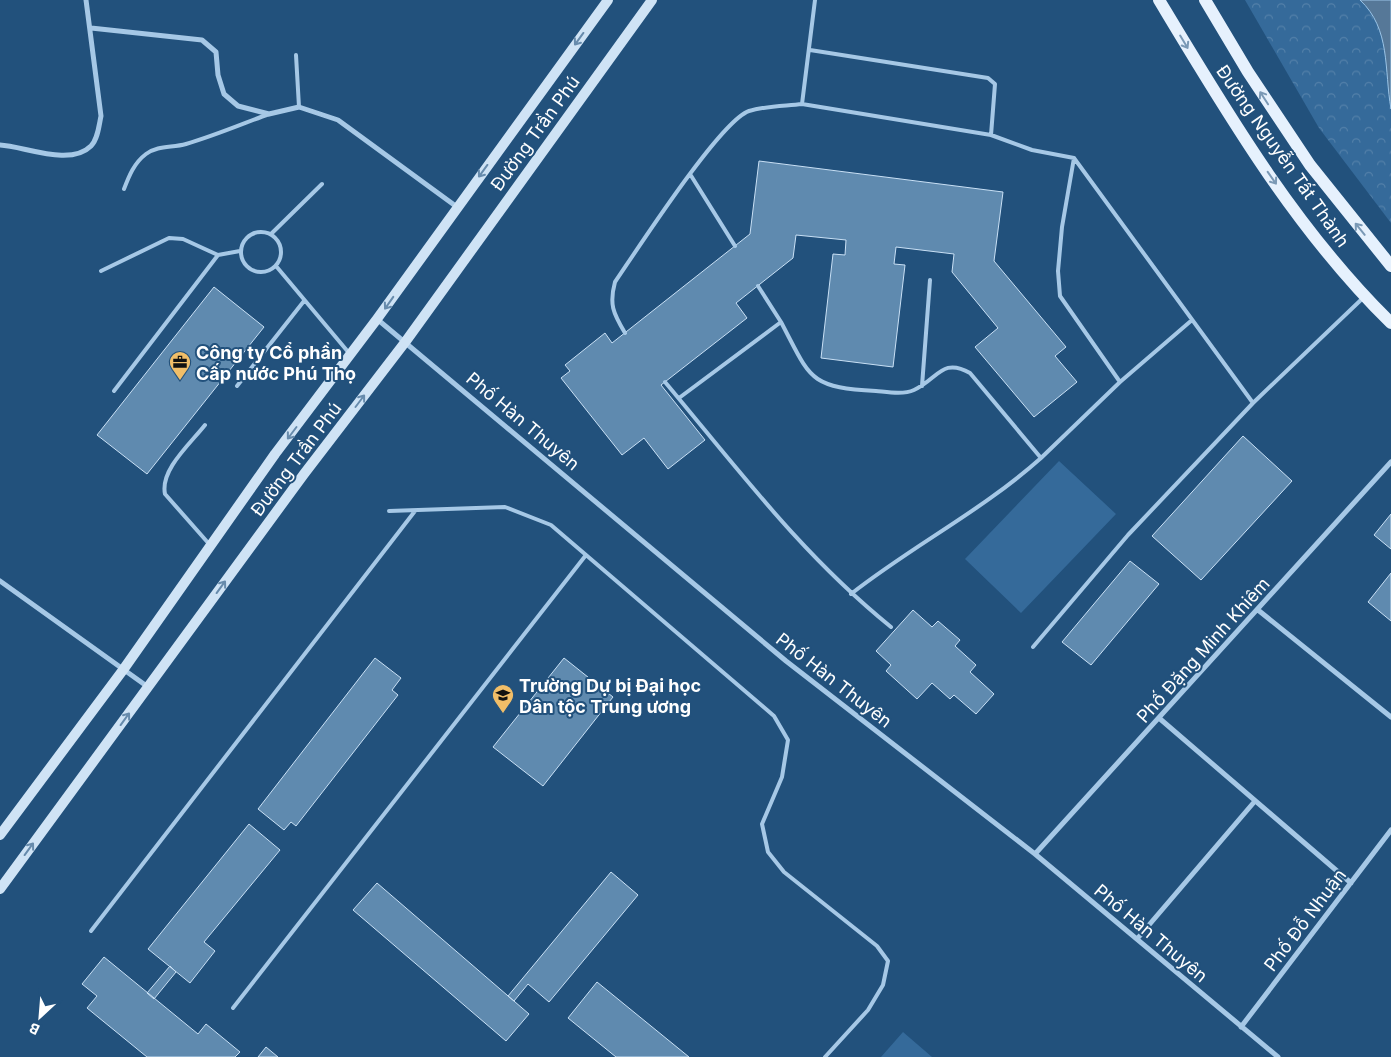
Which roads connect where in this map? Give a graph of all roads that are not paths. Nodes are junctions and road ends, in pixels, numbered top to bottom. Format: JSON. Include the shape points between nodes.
{"nodes":[{"id":1,"x":86,"y":0,"type":"edge"},
{"id":2,"x":608,"y":0,"type":"edge"},
{"id":3,"x":652,"y":0,"type":"edge"},
{"id":4,"x":816,"y":0,"type":"edge"},
{"id":5,"x":1159,"y":0,"type":"edge"},
{"id":6,"x":1205,"y":0,"type":"edge"},
{"id":7,"x":91,"y":28,"type":"junction"},
{"id":8,"x":810,"y":50,"type":"junction"},
{"id":9,"x":296,"y":55,"type":"dead end"},
{"id":10,"x":802,"y":104,"type":"junction"},
{"id":11,"x":299,"y":107,"type":"junction"},
{"id":12,"x":269,"y":114,"type":"junction"},
{"id":13,"x":991,"y":134,"type":"junction"},
{"id":14,"x":0,"y":145,"type":"edge"},
{"id":15,"x":1074,"y":158,"type":"junction"},
{"id":16,"x":690,"y":174,"type":"junction"},
{"id":17,"x":322,"y":184,"type":"dead end"},
{"id":18,"x":124,"y":189,"type":"dead end"},
{"id":19,"x":457,"y":207,"type":"junction"},
{"id":20,"x":271,"y":234,"type":"junction"},
{"id":21,"x":735,"y":246,"type":"dead end"},
{"id":22,"x":240,"y":251,"type":"junction"},
{"id":23,"x":218,"y":255,"type":"junction"},
{"id":24,"x":276,"y":266,"type":"junction"},
{"id":25,"x":1391,"y":266,"type":"edge"},
{"id":26,"x":101,"y":271,"type":"dead end"},
{"id":27,"x":930,"y":280,"type":"dead end"},
{"id":28,"x":758,"y":286,"type":"dead end"},
{"id":29,"x":1364,"y":297,"type":"junction"},
{"id":30,"x":304,"y":301,"type":"junction"},
{"id":31,"x":377,"y":319,"type":"junction"},
{"id":32,"x":1192,"y":320,"type":"junction"},
{"id":33,"x":781,"y":322,"type":"junction"},
{"id":34,"x":1391,"y":323,"type":"edge"},
{"id":35,"x":625,"y":333,"type":"dead end"},
{"id":36,"x":406,"y":341,"type":"junction"},
{"id":37,"x":350,"y":354,"type":"junction"},
{"id":38,"x":665,"y":382,"type":"dead end"},
{"id":39,"x":1120,"y":382,"type":"junction"},
{"id":40,"x":236,"y":386,"type":"dead end"},
{"id":41,"x":922,"y":386,"type":"junction"},
{"id":42,"x":114,"y":391,"type":"dead end"},
{"id":43,"x":679,"y":398,"type":"junction"},
{"id":44,"x":1253,"y":403,"type":"junction"},
{"id":45,"x":205,"y":425,"type":"dead end"},
{"id":46,"x":1041,"y":458,"type":"junction"},
{"id":47,"x":1391,"y":462,"type":"edge"},
{"id":48,"x":389,"y":511,"type":"dead end"},
{"id":49,"x":415,"y":511,"type":"junction"},
{"id":50,"x":210,"y":545,"type":"junction"},
{"id":51,"x":586,"y":555,"type":"junction"},
{"id":52,"x":0,"y":582,"type":"edge"},
{"id":53,"x":851,"y":594,"type":"junction"},
{"id":54,"x":1258,"y":610,"type":"junction"},
{"id":55,"x":891,"y":627,"type":"dead end"},
{"id":56,"x":1033,"y":646,"type":"dead end"},
{"id":57,"x":123,"y":670,"type":"junction"},
{"id":58,"x":148,"y":688,"type":"junction"},
{"id":59,"x":1391,"y":717,"type":"edge"},
{"id":60,"x":1159,"y":718,"type":"junction"},
{"id":61,"x":1255,"y":801,"type":"junction"},
{"id":62,"x":1391,"y":830,"type":"edge"},
{"id":63,"x":0,"y":835,"type":"edge"},
{"id":64,"x":1035,"y":854,"type":"junction"},
{"id":65,"x":1351,"y":883,"type":"junction"},
{"id":66,"x":0,"y":889,"type":"edge"},
{"id":67,"x":91,"y":930,"type":"dead end"},
{"id":68,"x":1137,"y":940,"type":"junction"},
{"id":69,"x":233,"y":1008,"type":"dead end"},
{"id":70,"x":1241,"y":1027,"type":"junction"},
{"id":71,"x":825,"y":1057,"type":"edge"},
{"id":72,"x":1278,"y":1057,"type":"edge"}],
"edges":[{"from":1,"to":7,"type":"street"},
{"from":2,"to":19,"type":"main road","name":"Đường Trần Phú","one_way":true},
{"from":3,"to":36,"type":"main road","name":"Đường Trần Phú"},
{"from":4,"to":8,"type":"lane"},
{"from":5,"to":29,"type":"main road","name":"Đường Nguyễn Tất Thành","one_way":true,"via":[[1252,149],[1307,226]]},
{"from":25,"to":6,"type":"main road","name":"Đường Nguyễn Tất Thành","one_way":true,"via":[[1310,165]]},
{"from":7,"to":12,"type":"street","via":[[202,40],[216,52],[224,94],[238,106]]},
{"from":7,"to":14,"type":"street","via":[[101,116],[91,146],[80,152],[56,156]]},
{"from":8,"to":10,"type":"lane"},
{"from":8,"to":13,"type":"lane","via":[[988,78],[995,84]]},
{"from":9,"to":11,"type":"lane"},
{"from":10,"to":13,"type":"lane"},
{"from":10,"to":16,"type":"lane","via":[[749,111],[734,120]]},
{"from":11,"to":12,"type":"street"},
{"from":11,"to":19,"type":"street","via":[[338,120]]},
{"from":12,"to":18,"type":"lane","via":[[184,145],[162,146],[146,153],[134,166]]},
{"from":13,"to":15,"type":"lane","via":[[1032,150]]},
{"from":15,"to":32,"type":"lane"},
{"from":15,"to":39,"type":"lane","via":[[1062,227],[1058,271],[1060,296]]},
{"from":16,"to":21,"type":"lane"},
{"from":16,"to":35,"type":"lane","via":[[614,282],[610,299]]},
{"from":17,"to":20,"type":"lane"},
{"from":19,"to":31,"type":"main road","name":"Đường Trần Phú","one_way":true},
{"from":20,"to":22,"type":"lane","via":[[258,231],[246,238]]},
{"from":20,"to":24,"type":"lane","via":[[280,245],[281,256]]},
{"from":22,"to":23,"type":"lane"},
{"from":22,"to":24,"type":"lane","via":[[244,265],[256,273],[266,273]]},
{"from":23,"to":26,"type":"lane","via":[[183,239],[169,238]]},
{"from":23,"to":42,"type":"lane"},
{"from":24,"to":30,"type":"lane"},
{"from":27,"to":41,"type":"lane"},
{"from":28,"to":33,"type":"lane"},
{"from":29,"to":34,"type":"main road","name":"Đường Nguyễn Tất Thành"},
{"from":29,"to":44,"type":"lane"},
{"from":30,"to":37,"type":"lane"},
{"from":30,"to":40,"type":"lane"},
{"from":31,"to":36,"type":"street","name":"Phố Hàn Thuyên"},
{"from":31,"to":37,"type":"main road","name":"Đường Trần Phú"},
{"from":32,"to":39,"type":"lane"},
{"from":32,"to":44,"type":"lane"},
{"from":33,"to":41,"type":"lane","via":[[806,371],[820,382],[841,389],[899,392],[912,392]]},
{"from":33,"to":43,"type":"lane"},
{"from":58,"to":36,"type":"main road","name":"Đường Trần Phú","one_way":true},
{"from":36,"to":64,"type":"street","name":"Phố Hàn Thuyên","via":[[786,661]]},
{"from":37,"to":50,"type":"main road","name":"Đường Trần Phú","one_way":true},
{"from":38,"to":43,"type":"lane"},
{"from":39,"to":46,"type":"lane"},
{"from":41,"to":46,"type":"lane","via":[[948,368],[957,366],[970,373]]},
{"from":43,"to":53,"type":"lane","via":[[772,513]]},
{"from":44,"to":56,"type":"lane","via":[[1128,535]]},
{"from":45,"to":50,"type":"lane","via":[[169,471],[163,485],[165,494]]},
{"from":46,"to":53,"type":"lane","via":[[1015,481],[888,565]]},
{"from":47,"to":54,"type":"street","name":"Phố Đặng Minh Khiêm"},
{"from":48,"to":49,"type":"lane"},
{"from":49,"to":51,"type":"lane","via":[[504,507],[551,525]]},
{"from":49,"to":67,"type":"lane"},
{"from":50,"to":57,"type":"main road","name":"Đường Trần Phú"},
{"from":51,"to":69,"type":"lane"},
{"from":51,"to":71,"type":"lane","via":[[774,716],[788,740],[782,777],[762,824],[768,852],[784,872],[877,946],[888,961],[883,985],[868,1010]]},
{"from":52,"to":57,"type":"street"},
{"from":53,"to":55,"type":"lane"},
{"from":54,"to":59,"type":"street"},
{"from":54,"to":60,"type":"street","name":"Phố Đặng Minh Khiêm"},
{"from":57,"to":58,"type":"street"},
{"from":57,"to":63,"type":"main road","name":"Đường Trần Phú"},
{"from":66,"to":58,"type":"main road","name":"Đường Trần Phú","one_way":true},
{"from":60,"to":61,"type":"street"},
{"from":60,"to":64,"type":"street","name":"Phố Đặng Minh Khiêm"},
{"from":61,"to":65,"type":"street"},
{"from":61,"to":68,"type":"street"},
{"from":62,"to":65,"type":"street","name":"Phố Đỗ Nhuận"},
{"from":64,"to":68,"type":"street","name":"Phố Hàn Thuyên"},
{"from":65,"to":70,"type":"street","name":"Phố Đỗ Nhuận"},
{"from":68,"to":70,"type":"street","name":"Phố Hàn Thuyên"},
{"from":70,"to":72,"type":"street","name":"Phố Hàn Thuyên"}]}
